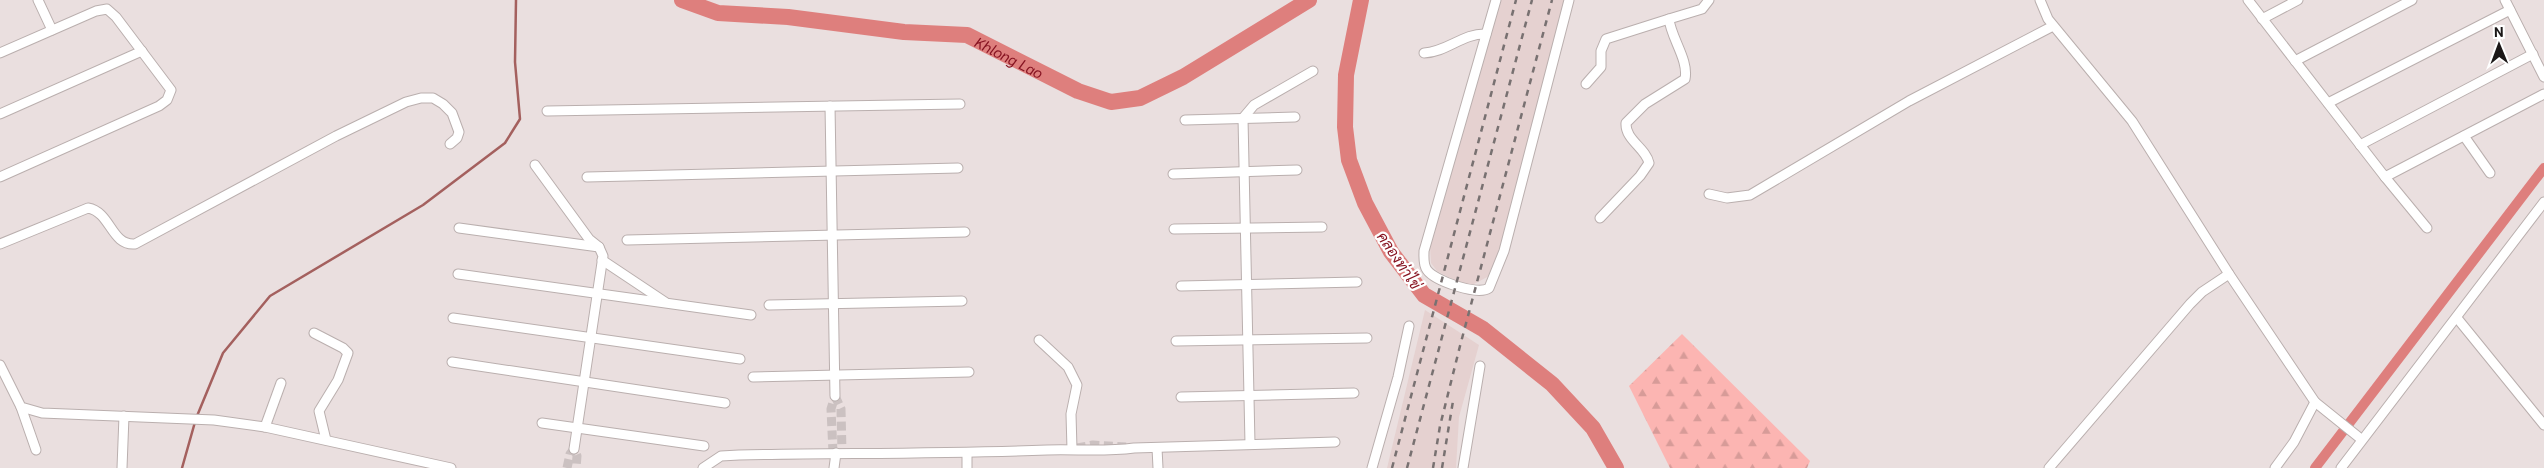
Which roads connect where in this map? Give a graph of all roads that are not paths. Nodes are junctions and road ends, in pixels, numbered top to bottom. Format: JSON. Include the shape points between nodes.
{"nodes":[{"id":1,"x":38,"y":0,"type":"edge"},
{"id":2,"x":1496,"y":0,"type":"edge"},
{"id":3,"x":1569,"y":0,"type":"edge"},
{"id":4,"x":1709,"y":0,"type":"edge"},
{"id":5,"x":2040,"y":0,"type":"edge"},
{"id":6,"x":2248,"y":0,"type":"edge"},
{"id":7,"x":2298,"y":0,"type":"edge"},
{"id":8,"x":2412,"y":0,"type":"edge"},
{"id":9,"x":2505,"y":0,"type":"edge"},
{"id":10,"x":2510,"y":10,"type":"junction"},
{"id":11,"x":1669,"y":19,"type":"junction"},
{"id":12,"x":2262,"y":19,"type":"junction"},
{"id":13,"x":2054,"y":26,"type":"junction"},
{"id":14,"x":52,"y":30,"type":"junction"},
{"id":15,"x":1486,"y":34,"type":"junction"},
{"id":16,"x":142,"y":51,"type":"junction"},
{"id":17,"x":0,"y":53,"type":"edge"},
{"id":18,"x":1424,"y":53,"type":"dead end"},
{"id":19,"x":2533,"y":54,"type":"junction"},
{"id":20,"x":2295,"y":61,"type":"junction"},
{"id":21,"x":1313,"y":71,"type":"dead end"},
{"id":22,"x":2544,"y":77,"type":"edge"},
{"id":23,"x":1586,"y":84,"type":"dead end"},
{"id":24,"x":2544,"y":94,"type":"edge"},
{"id":25,"x":2328,"y":103,"type":"junction"},
{"id":26,"x":960,"y":104,"type":"dead end"},
{"id":27,"x":830,"y":106,"type":"junction"},
{"id":28,"x":547,"y":111,"type":"dead end"},
{"id":29,"x":0,"y":114,"type":"edge"},
{"id":30,"x":1295,"y":116,"type":"dead end"},
{"id":31,"x":1243,"y":118,"type":"junction"},
{"id":32,"x":1186,"y":120,"type":"dead end"},
{"id":33,"x":2464,"y":136,"type":"junction"},
{"id":34,"x":450,"y":144,"type":"dead end"},
{"id":35,"x":2360,"y":144,"type":"junction"},
{"id":36,"x":535,"y":165,"type":"dead end"},
{"id":37,"x":958,"y":168,"type":"dead end"},
{"id":38,"x":1296,"y":170,"type":"dead end"},
{"id":39,"x":831,"y":171,"type":"junction"},
{"id":40,"x":1245,"y":172,"type":"junction"},
{"id":41,"x":2490,"y":173,"type":"dead end"},
{"id":42,"x":1173,"y":174,"type":"dead end"},
{"id":43,"x":0,"y":177,"type":"edge"},
{"id":44,"x":587,"y":177,"type":"dead end"},
{"id":45,"x":2386,"y":177,"type":"junction"},
{"id":46,"x":1709,"y":194,"type":"dead end"},
{"id":47,"x":2544,"y":202,"type":"edge"},
{"id":48,"x":1600,"y":218,"type":"dead end"},
{"id":49,"x":1322,"y":227,"type":"dead end"},
{"id":50,"x":459,"y":228,"type":"dead end"},
{"id":51,"x":1246,"y":228,"type":"junction"},
{"id":52,"x":2427,"y":228,"type":"dead end"},
{"id":53,"x":1174,"y":229,"type":"dead end"},
{"id":54,"x":966,"y":232,"type":"dead end"},
{"id":55,"x":832,"y":234,"type":"junction"},
{"id":56,"x":627,"y":240,"type":"dead end"},
{"id":57,"x":0,"y":244,"type":"edge"},
{"id":58,"x":599,"y":247,"type":"junction"},
{"id":59,"x":602,"y":260,"type":"junction"},
{"id":60,"x":458,"y":274,"type":"dead end"},
{"id":61,"x":2229,"y":274,"type":"junction"},
{"id":62,"x":1357,"y":282,"type":"dead end"},
{"id":63,"x":1181,"y":286,"type":"dead end"},
{"id":64,"x":1247,"y":286,"type":"junction"},
{"id":65,"x":597,"y":293,"type":"junction"},
{"id":66,"x":962,"y":301,"type":"dead end"},
{"id":67,"x":668,"y":303,"type":"junction"},
{"id":68,"x":833,"y":303,"type":"junction"},
{"id":69,"x":769,"y":305,"type":"dead end"},
{"id":70,"x":751,"y":315,"type":"dead end"},
{"id":71,"x":453,"y":318,"type":"dead end"},
{"id":72,"x":2457,"y":318,"type":"junction"},
{"id":73,"x":1409,"y":326,"type":"dead end"},
{"id":74,"x":314,"y":333,"type":"dead end"},
{"id":75,"x":589,"y":337,"type":"junction"},
{"id":76,"x":1367,"y":338,"type":"dead end"},
{"id":77,"x":1039,"y":340,"type":"dead end"},
{"id":78,"x":1176,"y":340,"type":"dead end"},
{"id":79,"x":1248,"y":341,"type":"junction"},
{"id":80,"x":740,"y":359,"type":"dead end"},
{"id":81,"x":452,"y":362,"type":"dead end"},
{"id":82,"x":0,"y":365,"type":"edge"},
{"id":83,"x":1480,"y":366,"type":"dead end"},
{"id":84,"x":969,"y":372,"type":"dead end"},
{"id":85,"x":835,"y":375,"type":"junction"},
{"id":86,"x":753,"y":377,"type":"dead end"},
{"id":87,"x":583,"y":382,"type":"junction"},
{"id":88,"x":281,"y":384,"type":"dead end"},
{"id":89,"x":1354,"y":393,"type":"dead end"},
{"id":90,"x":835,"y":396,"type":"dead end"},
{"id":91,"x":1249,"y":396,"type":"junction"},
{"id":92,"x":1181,"y":397,"type":"dead end"},
{"id":93,"x":2315,"y":402,"type":"junction"},
{"id":94,"x":725,"y":403,"type":"dead end"},
{"id":95,"x":21,"y":407,"type":"junction"},
{"id":96,"x":124,"y":416,"type":"junction"},
{"id":97,"x":542,"y":423,"type":"dead end"},
{"id":98,"x":2544,"y":425,"type":"edge"},
{"id":99,"x":266,"y":428,"type":"junction"},
{"id":100,"x":576,"y":428,"type":"junction"},
{"id":101,"x":2358,"y":437,"type":"junction"},
{"id":102,"x":326,"y":440,"type":"junction"},
{"id":103,"x":1335,"y":442,"type":"dead end"},
{"id":104,"x":1250,"y":444,"type":"junction"},
{"id":105,"x":704,"y":446,"type":"dead end"},
{"id":106,"x":1157,"y":448,"type":"junction"},
{"id":107,"x":574,"y":449,"type":"dead end"},
{"id":108,"x":1072,"y":449,"type":"junction"},
{"id":109,"x":36,"y":450,"type":"dead end"},
{"id":110,"x":836,"y":453,"type":"junction"},
{"id":111,"x":967,"y":453,"type":"junction"},
{"id":112,"x":433,"y":467,"type":"edge"},
{"id":113,"x":122,"y":468,"type":"edge"},
{"id":114,"x":451,"y":468,"type":"edge"},
{"id":115,"x":703,"y":468,"type":"edge"},
{"id":116,"x":834,"y":468,"type":"edge"},
{"id":117,"x":967,"y":468,"type":"edge"},
{"id":118,"x":1158,"y":468,"type":"edge"},
{"id":119,"x":1372,"y":468,"type":"edge"},
{"id":120,"x":1463,"y":468,"type":"edge"},
{"id":121,"x":2049,"y":468,"type":"edge"},
{"id":122,"x":2275,"y":468,"type":"edge"},
{"id":123,"x":2341,"y":468,"type":"edge"}],
"edges":[{"from":1,"to":14,"type":"street"},
{"from":2,"to":15,"type":"street"},
{"from":3,"to":15,"type":"street","via":[[1504,250],[1489,288],[1479,292],[1430,274],[1424,261],[1424,251]]},
{"from":4,"to":11,"type":"street","via":[[1698,10]]},
{"from":5,"to":13,"type":"street"},
{"from":6,"to":12,"type":"street"},
{"from":7,"to":12,"type":"street"},
{"from":8,"to":20,"type":"street"},
{"from":9,"to":10,"type":"street"},
{"from":10,"to":19,"type":"street"},
{"from":10,"to":25,"type":"street"},
{"from":11,"to":23,"type":"street","via":[[1606,39],[1601,52],[1601,67]]},
{"from":11,"to":48,"type":"street","via":[[1685,66],[1685,79],[1645,104],[1628,119],[1627,132],[1649,163]]},
{"from":12,"to":20,"type":"street"},
{"from":13,"to":46,"type":"street","via":[[1908,101],[1750,195],[1727,198]]},
{"from":13,"to":61,"type":"street","via":[[2132,121]]},
{"from":14,"to":16,"type":"street","via":[[107,9]]},
{"from":14,"to":17,"type":"street"},
{"from":15,"to":18,"type":"street","via":[[1472,35],[1440,51]]},
{"from":16,"to":29,"type":"street"},
{"from":16,"to":43,"type":"street","via":[[169,85],[171,90],[167,100]]},
{"from":19,"to":22,"type":"street"},
{"from":19,"to":35,"type":"street"},
{"from":20,"to":25,"type":"street"},
{"from":21,"to":31,"type":"street","via":[[1254,105]]},
{"from":24,"to":33,"type":"street"},
{"from":25,"to":35,"type":"street"},
{"from":26,"to":27,"type":"street"},
{"from":27,"to":28,"type":"street"},
{"from":27,"to":39,"type":"street"},
{"from":30,"to":31,"type":"street"},
{"from":31,"to":32,"type":"street"},
{"from":31,"to":40,"type":"street"},
{"from":33,"to":41,"type":"street"},
{"from":33,"to":45,"type":"street"},
{"from":34,"to":57,"type":"street","via":[[459,132],[452,113],[433,98],[421,98],[336,136],[135,244],[126,245],[120,241],[103,215],[88,208]]},
{"from":35,"to":45,"type":"street"},
{"from":36,"to":58,"type":"street","via":[[589,239]]},
{"from":37,"to":39,"type":"street"},
{"from":38,"to":40,"type":"street"},
{"from":39,"to":44,"type":"street"},
{"from":39,"to":55,"type":"street"},
{"from":40,"to":42,"type":"street"},
{"from":40,"to":51,"type":"street"},
{"from":45,"to":52,"type":"street"},
{"from":47,"to":72,"type":"street"},
{"from":49,"to":51,"type":"street"},
{"from":50,"to":58,"type":"street"},
{"from":51,"to":53,"type":"street"},
{"from":51,"to":64,"type":"street"},
{"from":54,"to":55,"type":"street"},
{"from":55,"to":56,"type":"street"},
{"from":55,"to":68,"type":"street"},
{"from":58,"to":59,"type":"street"},
{"from":59,"to":65,"type":"street"},
{"from":59,"to":67,"type":"street"},
{"from":60,"to":65,"type":"street"},
{"from":61,"to":93,"type":"street"},
{"from":61,"to":121,"type":"street","via":[[2190,304]]},
{"from":62,"to":64,"type":"street"},
{"from":63,"to":64,"type":"street"},
{"from":64,"to":79,"type":"street"},
{"from":65,"to":67,"type":"street"},
{"from":65,"to":75,"type":"street"},
{"from":66,"to":68,"type":"street"},
{"from":67,"to":70,"type":"street"},
{"from":68,"to":69,"type":"street"},
{"from":68,"to":85,"type":"street"},
{"from":71,"to":75,"type":"street"},
{"from":72,"to":98,"type":"street"},
{"from":72,"to":101,"type":"street"},
{"from":73,"to":119,"type":"street"},
{"from":74,"to":102,"type":"street","via":[[348,353],[338,380],[319,411]]},
{"from":75,"to":80,"type":"street"},
{"from":75,"to":87,"type":"street"},
{"from":76,"to":79,"type":"street"},
{"from":77,"to":108,"type":"street","via":[[1068,367],[1077,385],[1071,414]]},
{"from":78,"to":79,"type":"street"},
{"from":79,"to":91,"type":"street"},
{"from":81,"to":87,"type":"street"},
{"from":82,"to":95,"type":"street"},
{"from":83,"to":120,"type":"street"},
{"from":84,"to":85,"type":"street"},
{"from":85,"to":86,"type":"street"},
{"from":85,"to":90,"type":"street"},
{"from":87,"to":94,"type":"street"},
{"from":87,"to":100,"type":"street"},
{"from":88,"to":99,"type":"street"},
{"from":89,"to":91,"type":"street"},
{"from":91,"to":92,"type":"street"},
{"from":91,"to":104,"type":"street"},
{"from":93,"to":101,"type":"street"},
{"from":93,"to":122,"type":"street","via":[[2294,442]]},
{"from":95,"to":96,"type":"street","via":[[42,413]]},
{"from":95,"to":109,"type":"street"},
{"from":96,"to":99,"type":"street","via":[[214,420]]},
{"from":96,"to":113,"type":"street"},
{"from":97,"to":100,"type":"street"},
{"from":99,"to":102,"type":"street"},
{"from":100,"to":105,"type":"street"},
{"from":100,"to":107,"type":"street"},
{"from":101,"to":123,"type":"street"},
{"from":102,"to":112,"type":"street"},
{"from":103,"to":104,"type":"street"},
{"from":104,"to":106,"type":"street"},
{"from":106,"to":108,"type":"street","via":[[1106,452]]},
{"from":106,"to":118,"type":"street"},
{"from":108,"to":111,"type":"street"},
{"from":110,"to":111,"type":"street"},
{"from":110,"to":115,"type":"street","via":[[721,456]]},
{"from":110,"to":116,"type":"street"},
{"from":111,"to":117,"type":"street"},
{"from":112,"to":114,"type":"street"}]}
